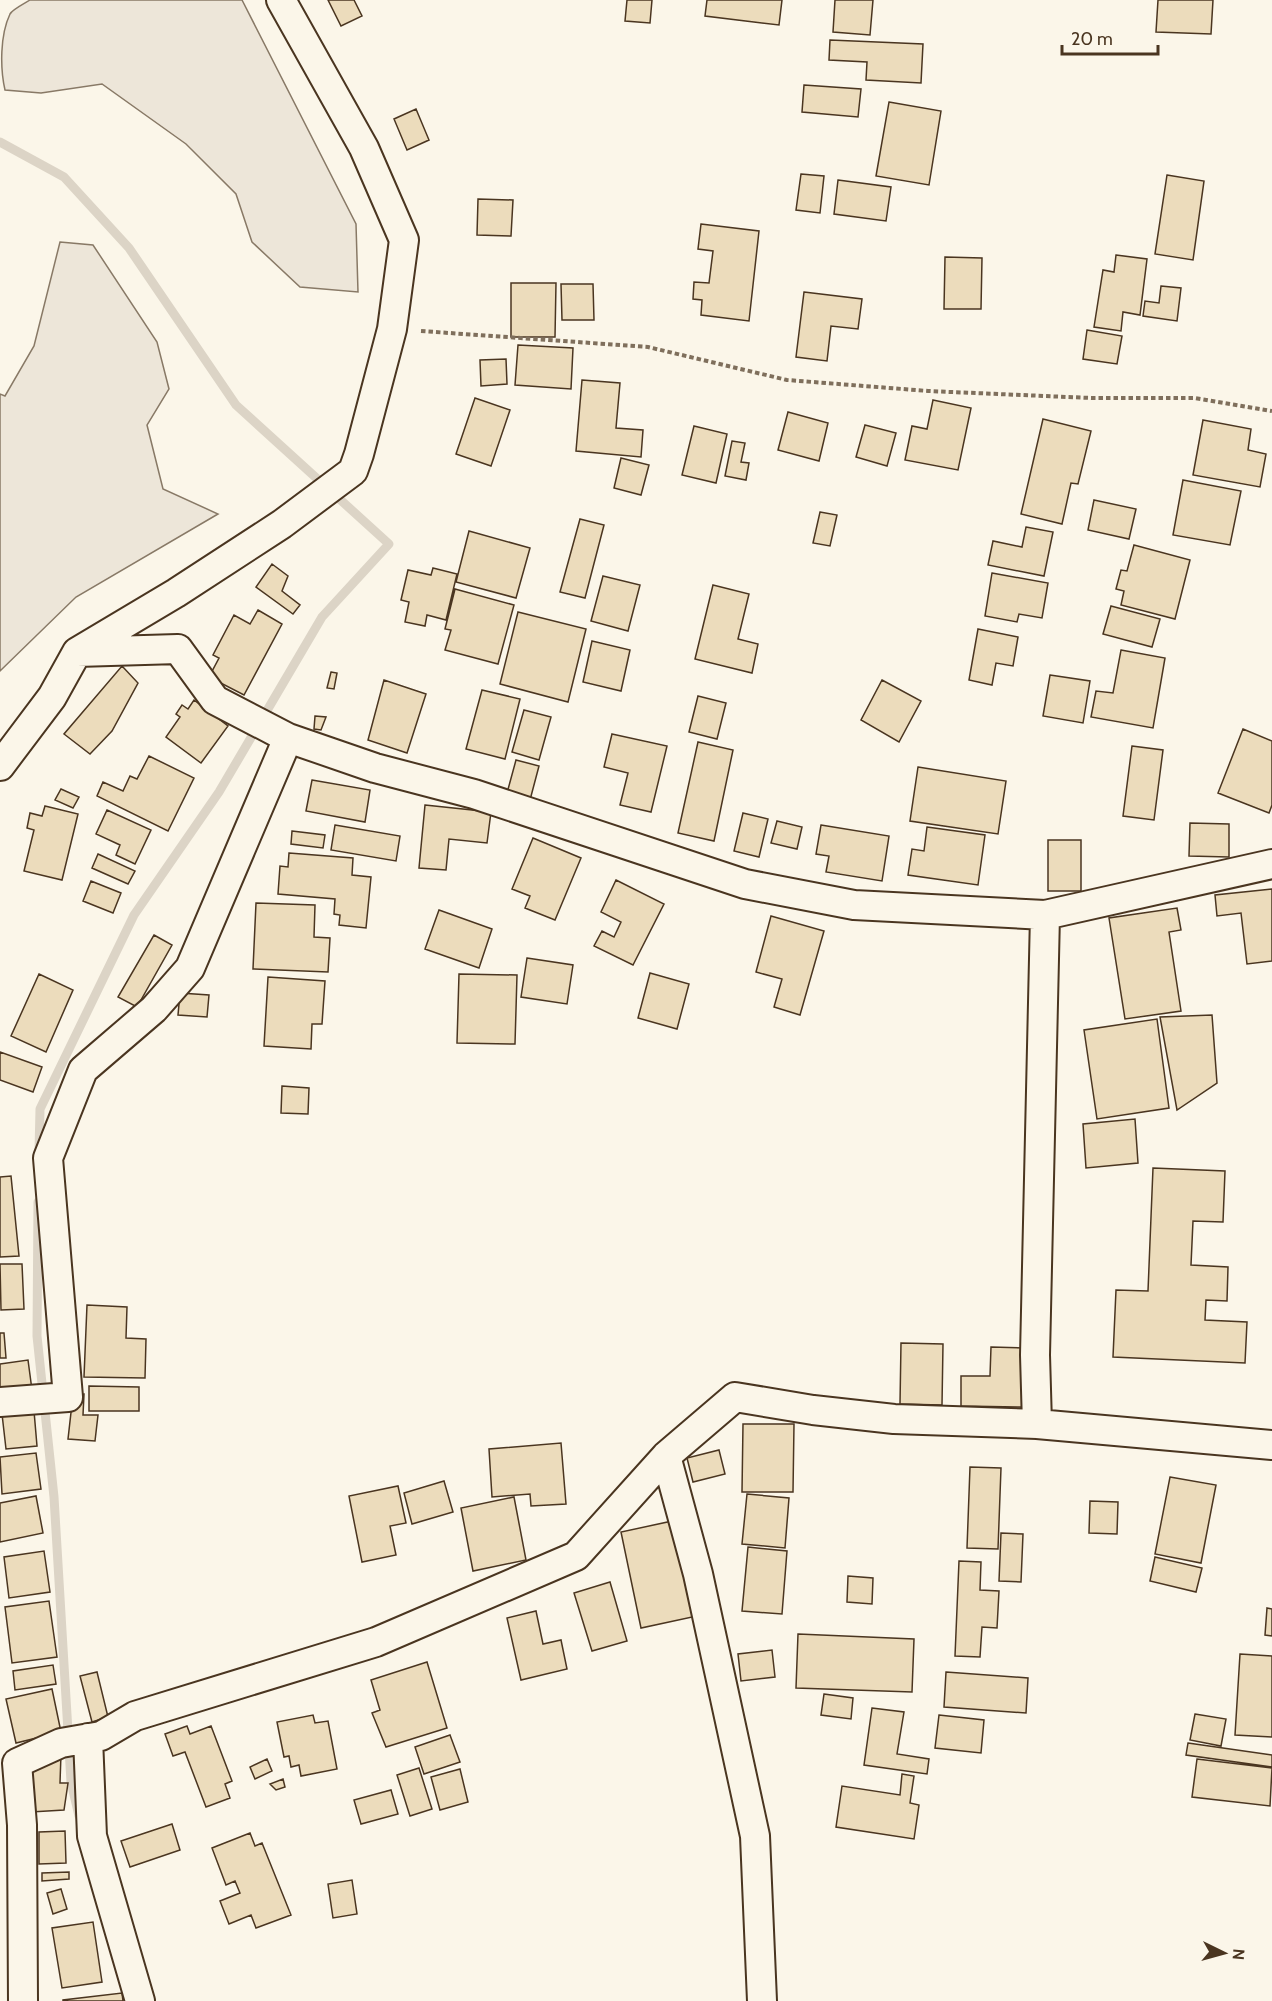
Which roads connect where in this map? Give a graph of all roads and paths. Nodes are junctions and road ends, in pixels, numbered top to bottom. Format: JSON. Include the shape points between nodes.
{"nodes":[{"id":1,"x":281,"y":0,"type":"edge"},
{"id":2,"x":392,"y":329,"type":"junction"},
{"id":3,"x":1272,"y":411,"type":"edge"},
{"id":4,"x":78,"y":652,"type":"junction"},
{"id":5,"x":288,"y":738,"type":"junction"},
{"id":6,"x":0,"y":766,"type":"edge"},
{"id":7,"x":1272,"y":864,"type":"edge"},
{"id":8,"x":1045,"y":915,"type":"junction"},
{"id":9,"x":0,"y":1402,"type":"edge"},
{"id":10,"x":1037,"y":1424,"type":"junction"},
{"id":11,"x":1272,"y":1445,"type":"edge"},
{"id":12,"x":666,"y":1456,"type":"junction"},
{"id":13,"x":88,"y":1738,"type":"junction"},
{"id":14,"x":23,"y":2001,"type":"edge"},
{"id":15,"x":140,"y":2001,"type":"edge"},
{"id":16,"x":762,"y":2001,"type":"edge"}],
"edges":[{"from":1,"to":2,"type":"street","via":[[364,148],[404,240]]},
{"from":2,"to":3,"type":"path","via":[[648,347],[787,380],[928,391],[1194,398]]},
{"from":2,"to":4,"type":"street","via":[[353,471],[282,524]]},
{"from":4,"to":5,"type":"street","via":[[178,649],[215,700]]},
{"from":4,"to":6,"type":"street","via":[[52,697]]},
{"from":5,"to":8,"type":"street","via":[[375,768],[474,794],[745,884],[854,905]]},
{"from":5,"to":9,"type":"street","via":[[190,968],[154,1009],[83,1070],[48,1158],[68,1397]]},
{"from":7,"to":8,"type":"street"},
{"from":8,"to":10,"type":"street","via":[[1035,1355]]},
{"from":10,"to":11,"type":"street"},
{"from":10,"to":12,"type":"street","via":[[894,1419],[735,1397]]},
{"from":12,"to":13,"type":"street","via":[[576,1556],[376,1642],[135,1716],[101,1736]]},
{"from":12,"to":16,"type":"street","via":[[698,1574],[755,1836]]},
{"from":13,"to":14,"type":"street","via":[[61,1743],[17,1763],[22,1825]]},
{"from":13,"to":15,"type":"street","via":[[92,1836]]}]}
